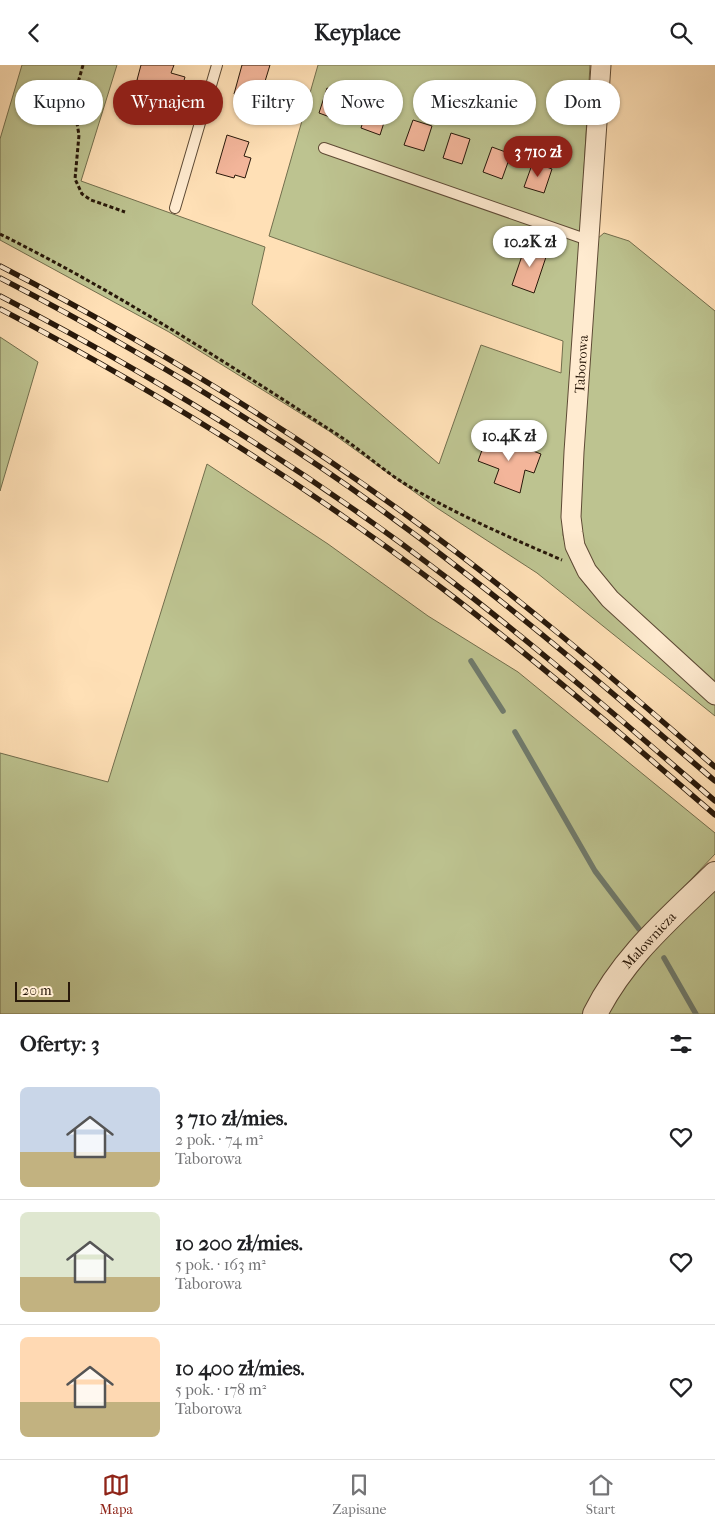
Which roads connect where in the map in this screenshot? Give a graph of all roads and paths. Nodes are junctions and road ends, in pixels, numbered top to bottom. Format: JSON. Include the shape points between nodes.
{"nodes":[{"id":1,"x":83,"y":65,"type":"edge"},
{"id":2,"x":217,"y":65,"type":"edge"},
{"id":3,"x":601,"y":65,"type":"edge"},
{"id":4,"x":324,"y":148,"type":"dead end"},
{"id":5,"x":175,"y":207,"type":"dead end"},
{"id":6,"x":125,"y":212,"type":"dead end"},
{"id":7,"x":0,"y":233,"type":"edge"},
{"id":8,"x":590,"y":241,"type":"junction"},
{"id":9,"x":587,"y":571,"type":"junction"},
{"id":10,"x":715,"y":695,"type":"edge"},
{"id":11,"x":715,"y":874,"type":"edge"},
{"id":12,"x":595,"y":1014,"type":"edge"}],
"edges":[{"from":1,"to":6,"type":"path","via":[[76,90],[78,135],[74,179],[82,194],[91,200]]},
{"from":2,"to":5,"type":"lane"},
{"from":3,"to":8,"type":"street","name":"Taborowa"},
{"from":4,"to":8,"type":"lane"},
{"from":7,"to":9,"type":"path","via":[[160,321],[352,444],[410,487]]},
{"from":8,"to":9,"type":"street","name":"Taborowa","via":[[571,517],[575,547]]},
{"from":9,"to":10,"type":"street","name":"Taborowa","via":[[610,599]]},
{"from":11,"to":12,"type":"street","name":"Malownicza","via":[[636,950],[610,985]]}]}
